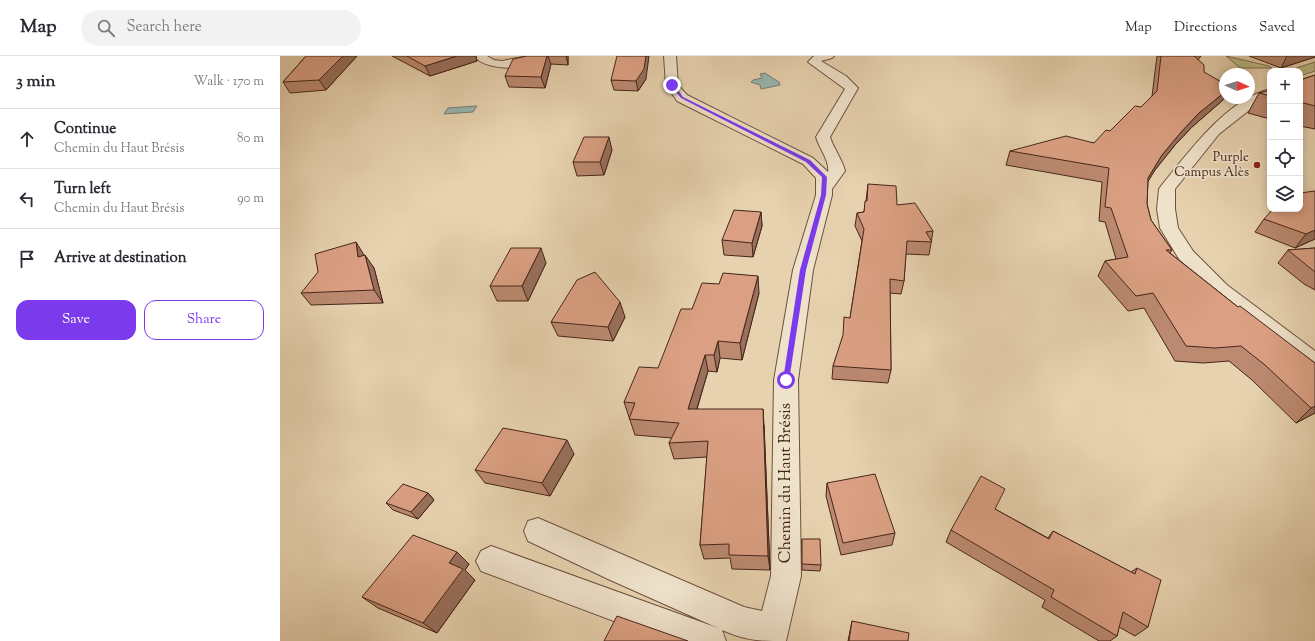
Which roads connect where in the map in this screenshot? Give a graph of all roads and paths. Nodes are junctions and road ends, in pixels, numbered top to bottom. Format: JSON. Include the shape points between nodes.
{"nodes":[{"id":1,"x":480,"y":56,"type":"edge"},
{"id":2,"x":538,"y":56,"type":"edge"},
{"id":3,"x":670,"y":56,"type":"edge"},
{"id":4,"x":828,"y":56,"type":"edge"},
{"id":5,"x":1267,"y":94,"type":"edge"},
{"id":6,"x":1255,"y":97,"type":"edge"},
{"id":7,"x":1236,"y":104,"type":"edge"},
{"id":8,"x":825,"y":188,"type":"junction"},
{"id":9,"x":1315,"y":364,"type":"edge"},
{"id":10,"x":538,"y":531,"type":"dead end"},
{"id":11,"x":491,"y":561,"type":"dead end"},
{"id":12,"x":772,"y":635,"type":"edge"},
{"id":13,"x":710,"y":641,"type":"edge"}],
"edges":[{"from":1,"to":2,"type":"street","via":[[491,63],[509,64],[528,61]]},
{"from":3,"to":8,"type":"street","via":[[672,85],[682,98],[808,161],[824,177]]},
{"from":4,"to":8,"type":"street","via":[[814,62],[852,88],[824,137],[837,171]]},
{"from":5,"to":6,"type":"street"},
{"from":7,"to":9,"type":"street","via":[[1167,189],[1166,209],[1169,228],[1186,255],[1220,290]]},
{"from":8,"to":12,"type":"street","name":"Chemin du Haut Brésis","via":[[803,270],[786,380],[786,576]]},
{"from":10,"to":12,"type":"street"},
{"from":11,"to":13,"type":"street"}]}
